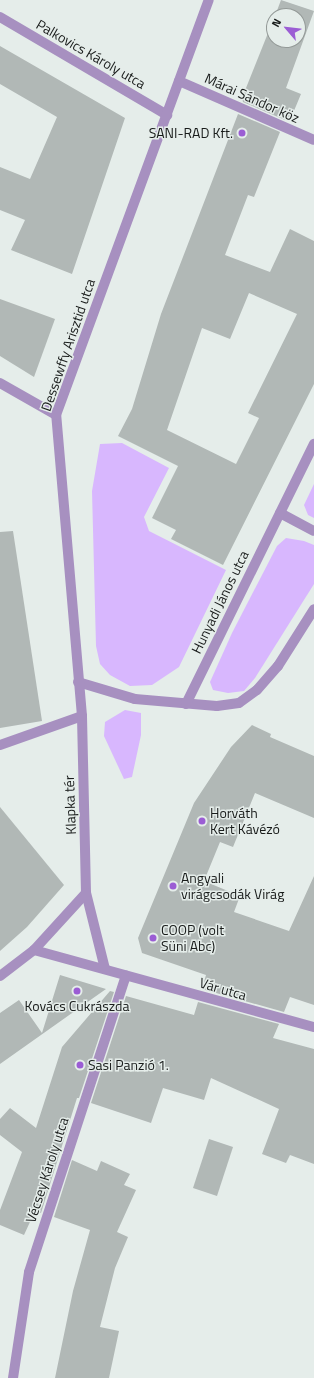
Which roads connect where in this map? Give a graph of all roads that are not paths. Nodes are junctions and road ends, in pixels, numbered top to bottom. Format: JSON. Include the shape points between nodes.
{"nodes":[{"id":1,"x":209,"y":0,"type":"edge"},
{"id":2,"x":0,"y":17,"type":"edge"},
{"id":3,"x":179,"y":81,"type":"junction"},
{"id":4,"x":167,"y":115,"type":"junction"},
{"id":5,"x":314,"y":140,"type":"edge"},
{"id":6,"x":0,"y":383,"type":"edge"},
{"id":7,"x":56,"y":415,"type":"junction"},
{"id":8,"x":314,"y":444,"type":"edge"},
{"id":9,"x":280,"y":513,"type":"junction"},
{"id":10,"x":314,"y":531,"type":"edge"},
{"id":11,"x":314,"y":610,"type":"edge"},
{"id":12,"x":78,"y":682,"type":"junction"},
{"id":13,"x":186,"y":704,"type":"junction"},
{"id":14,"x":82,"y":716,"type":"junction"},
{"id":15,"x":0,"y":745,"type":"edge"},
{"id":16,"x":86,"y":893,"type":"junction"},
{"id":17,"x":34,"y":950,"type":"junction"},
{"id":18,"x":105,"y":969,"type":"junction"},
{"id":19,"x":126,"y":975,"type":"junction"},
{"id":20,"x":0,"y":976,"type":"edge"},
{"id":21,"x":314,"y":1027,"type":"edge"},
{"id":22,"x":13,"y":1378,"type":"edge"}],
"edges":[{"from":1,"to":3,"type":"street","name":"Dessewffy Arisztid utca"},
{"from":2,"to":4,"type":"street","name":"Palkovics Károly utca"},
{"from":3,"to":4,"type":"street","name":"Dessewffy Arisztid utca"},
{"from":3,"to":5,"type":"street","name":"Márai Sándor köz"},
{"from":4,"to":7,"type":"street","name":"Dessewffy Arisztid utca"},
{"from":6,"to":7,"type":"street"},
{"from":7,"to":12,"type":"street","name":"Dessewffy Arisztid utca"},
{"from":8,"to":9,"type":"street","name":"Hunyadi János utca"},
{"from":9,"to":10,"type":"street"},
{"from":9,"to":13,"type":"street","name":"Hunyadi János utca"},
{"from":11,"to":13,"type":"street","via":[[278,666],[251,695],[239,703]]},
{"from":12,"to":13,"type":"street","via":[[135,700]]},
{"from":12,"to":14,"type":"street","name":"Dessewffy Arisztid utca"},
{"from":14,"to":15,"type":"street"},
{"from":14,"to":16,"type":"street","name":"Klapka tér"},
{"from":16,"to":17,"type":"street"},
{"from":16,"to":18,"type":"street","name":"Klapka tér"},
{"from":17,"to":18,"type":"street"},
{"from":17,"to":20,"type":"street"},
{"from":18,"to":19,"type":"street"},
{"from":19,"to":21,"type":"street","name":"Vár utca","via":[[222,1004]]},
{"from":19,"to":22,"type":"street","name":"Vécsey Károly utca","via":[[29,1272]]}]}
